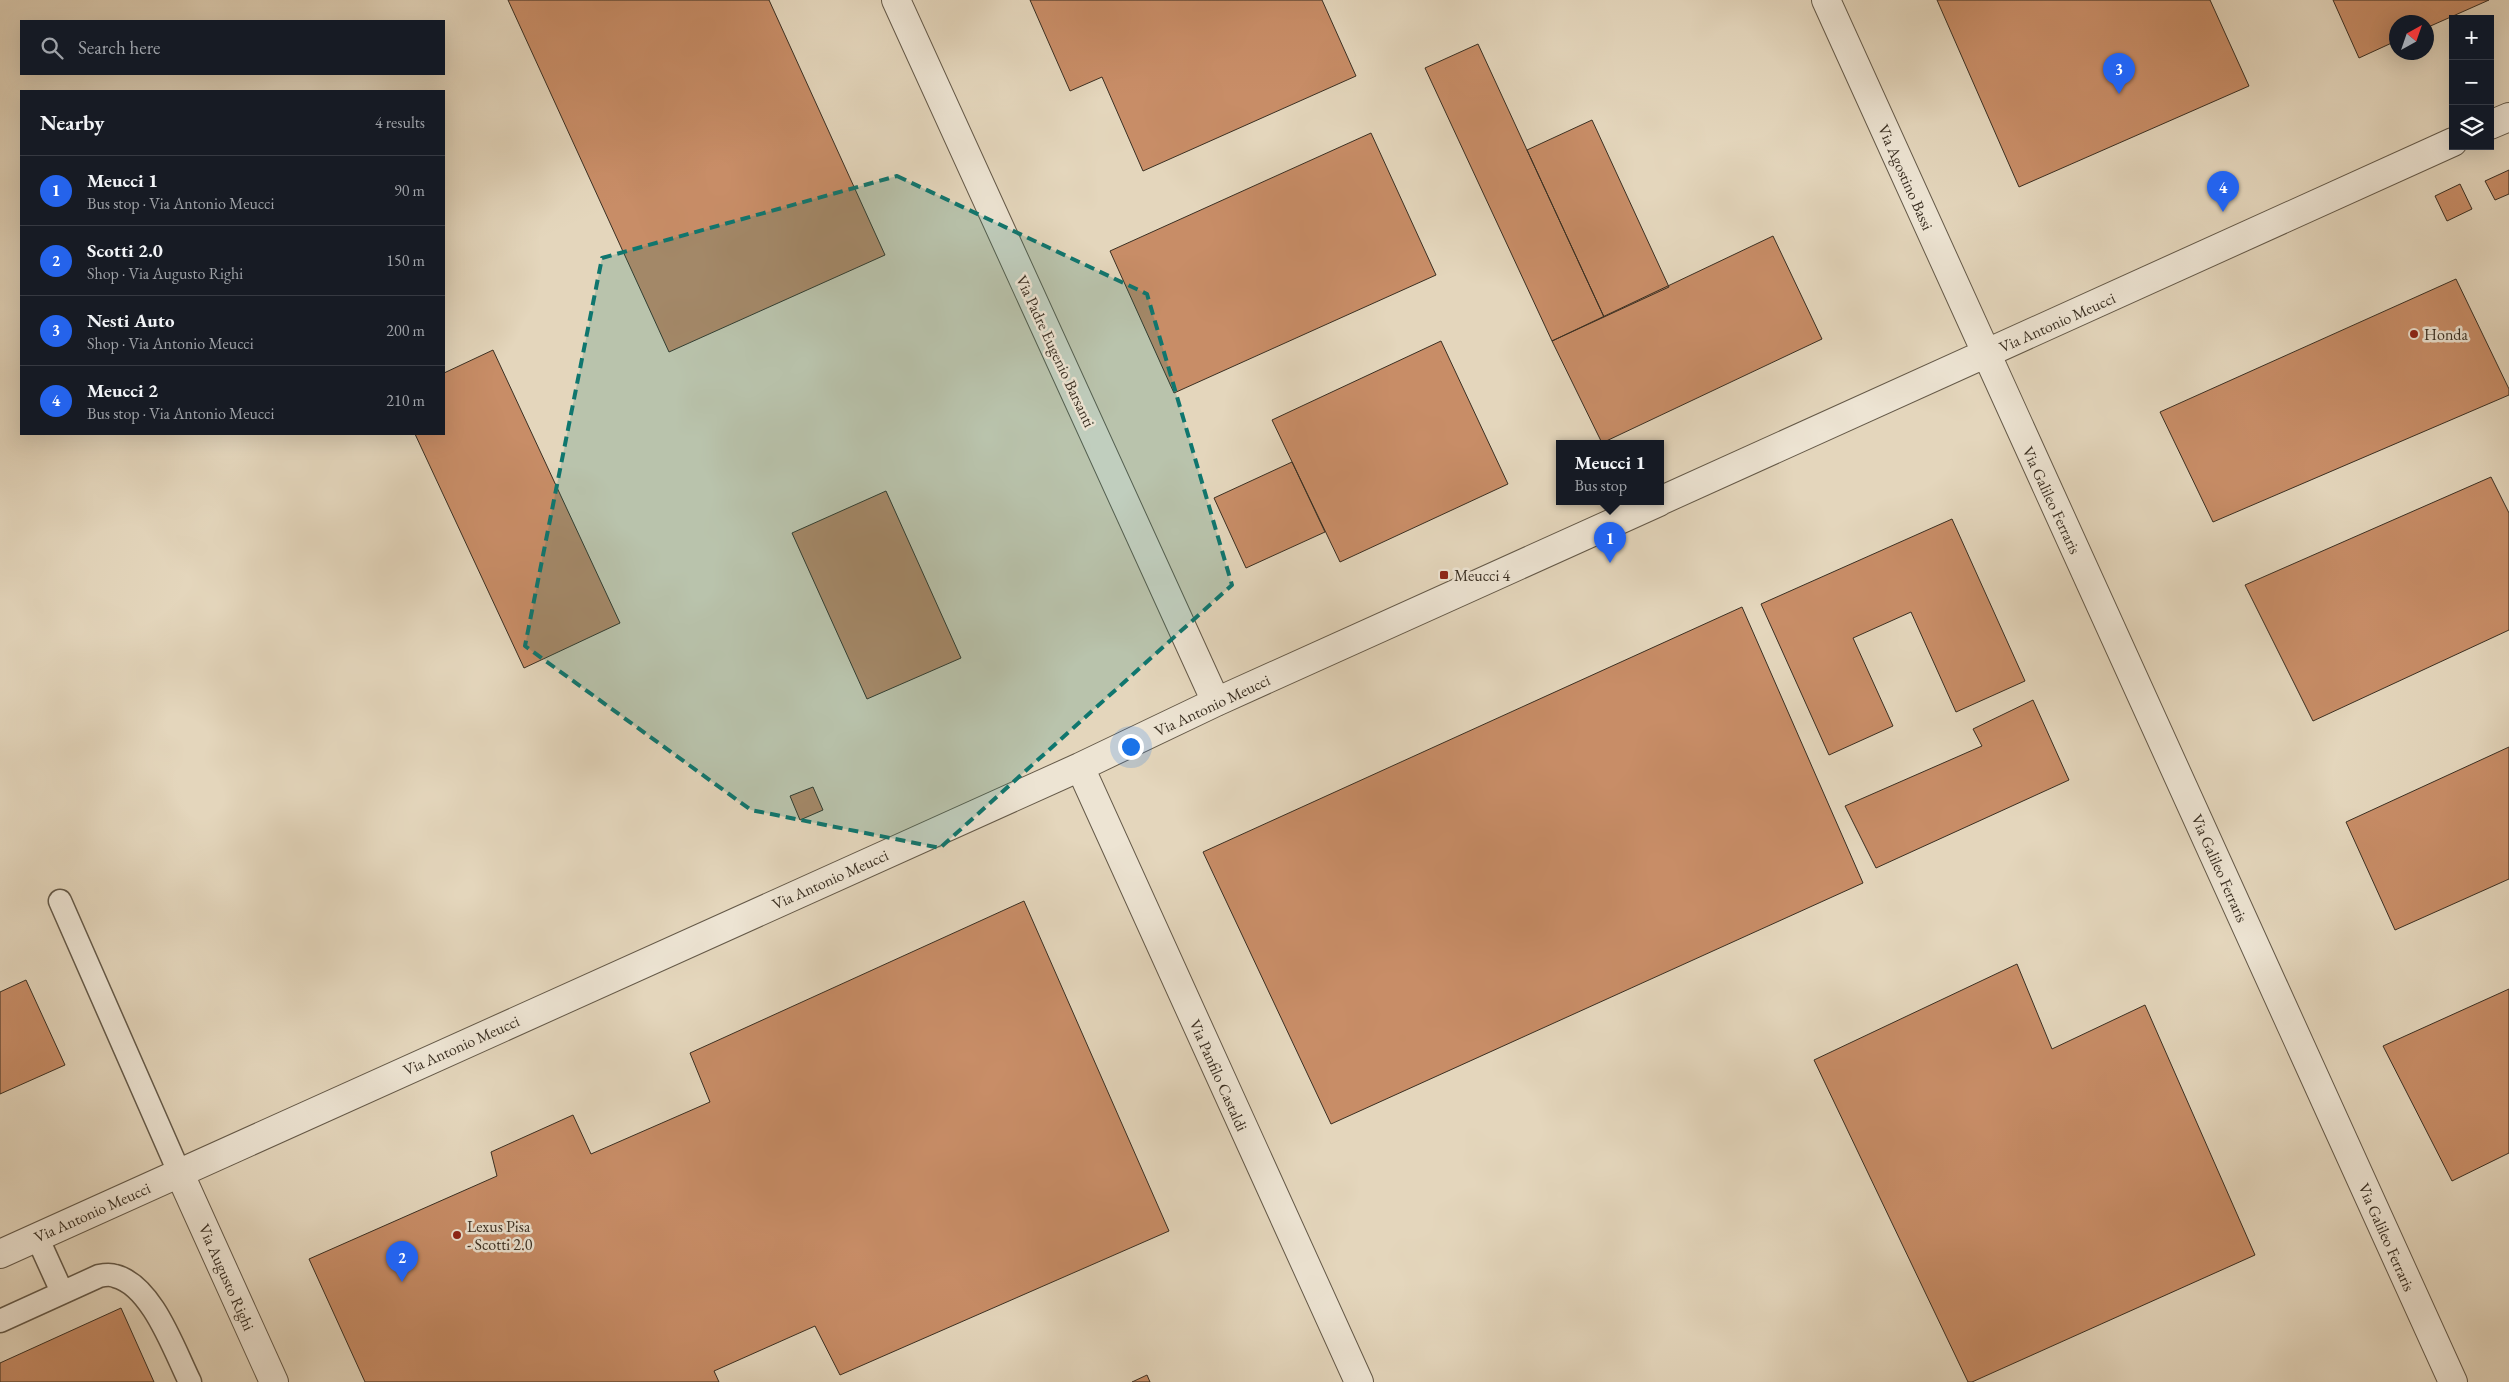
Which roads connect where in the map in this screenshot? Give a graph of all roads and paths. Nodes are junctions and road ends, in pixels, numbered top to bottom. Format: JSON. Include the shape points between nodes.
{"nodes":[{"id":1,"x":896,"y":0,"type":"edge"},
{"id":2,"x":1826,"y":0,"type":"edge"},
{"id":3,"x":2509,"y":117,"type":"edge"},
{"id":4,"x":2494,"y":123,"type":"edge"},
{"id":5,"x":2449,"y":144,"type":"edge"},
{"id":6,"x":1986,"y":354,"type":"junction"},
{"id":7,"x":1664,"y":500,"type":"edge"},
{"id":8,"x":1653,"y":505,"type":"edge"},
{"id":9,"x":1216,"y":702,"type":"junction"},
{"id":10,"x":1080,"y":767,"type":"junction"},
{"id":11,"x":60,"y":901,"type":"dead end"},
{"id":12,"x":179,"y":1172,"type":"junction"},
{"id":13,"x":37,"y":1237,"type":"junction"},
{"id":14,"x":0,"y":1254,"type":"edge"},
{"id":15,"x":62,"y":1292,"type":"junction"},
{"id":16,"x":0,"y":1321,"type":"edge"},
{"id":17,"x":190,"y":1382,"type":"edge"},
{"id":18,"x":274,"y":1382,"type":"edge"},
{"id":19,"x":1359,"y":1382,"type":"edge"},
{"id":20,"x":2453,"y":1382,"type":"edge"}],
"edges":[{"from":1,"to":9,"type":"street","name":"Via Padre Eugenio Barsanti"},
{"from":2,"to":6,"type":"street","name":"Via Agostino Bassi"},
{"from":3,"to":4,"type":"street"},
{"from":5,"to":6,"type":"street","name":"Via Antonio Meucci"},
{"from":6,"to":7,"type":"street","name":"Via Antonio Meucci"},
{"from":6,"to":20,"type":"street","name":"Via Galileo Ferraris"},
{"from":8,"to":9,"type":"street","name":"Via Antonio Meucci"},
{"from":9,"to":10,"type":"street","name":"Via Antonio Meucci"},
{"from":10,"to":12,"type":"street","name":"Via Antonio Meucci"},
{"from":10,"to":19,"type":"street","name":"Via Panfilo Castaldi"},
{"from":11,"to":12,"type":"lane"},
{"from":12,"to":13,"type":"street","name":"Via Antonio Meucci"},
{"from":12,"to":18,"type":"street","name":"Via Augusto Righi"},
{"from":13,"to":14,"type":"street","name":"Via Antonio Meucci"},
{"from":13,"to":15,"type":"lane"},
{"from":15,"to":16,"type":"lane"},
{"from":15,"to":17,"type":"lane","via":[[99,1276],[114,1275],[129,1282],[150,1305]]}]}
